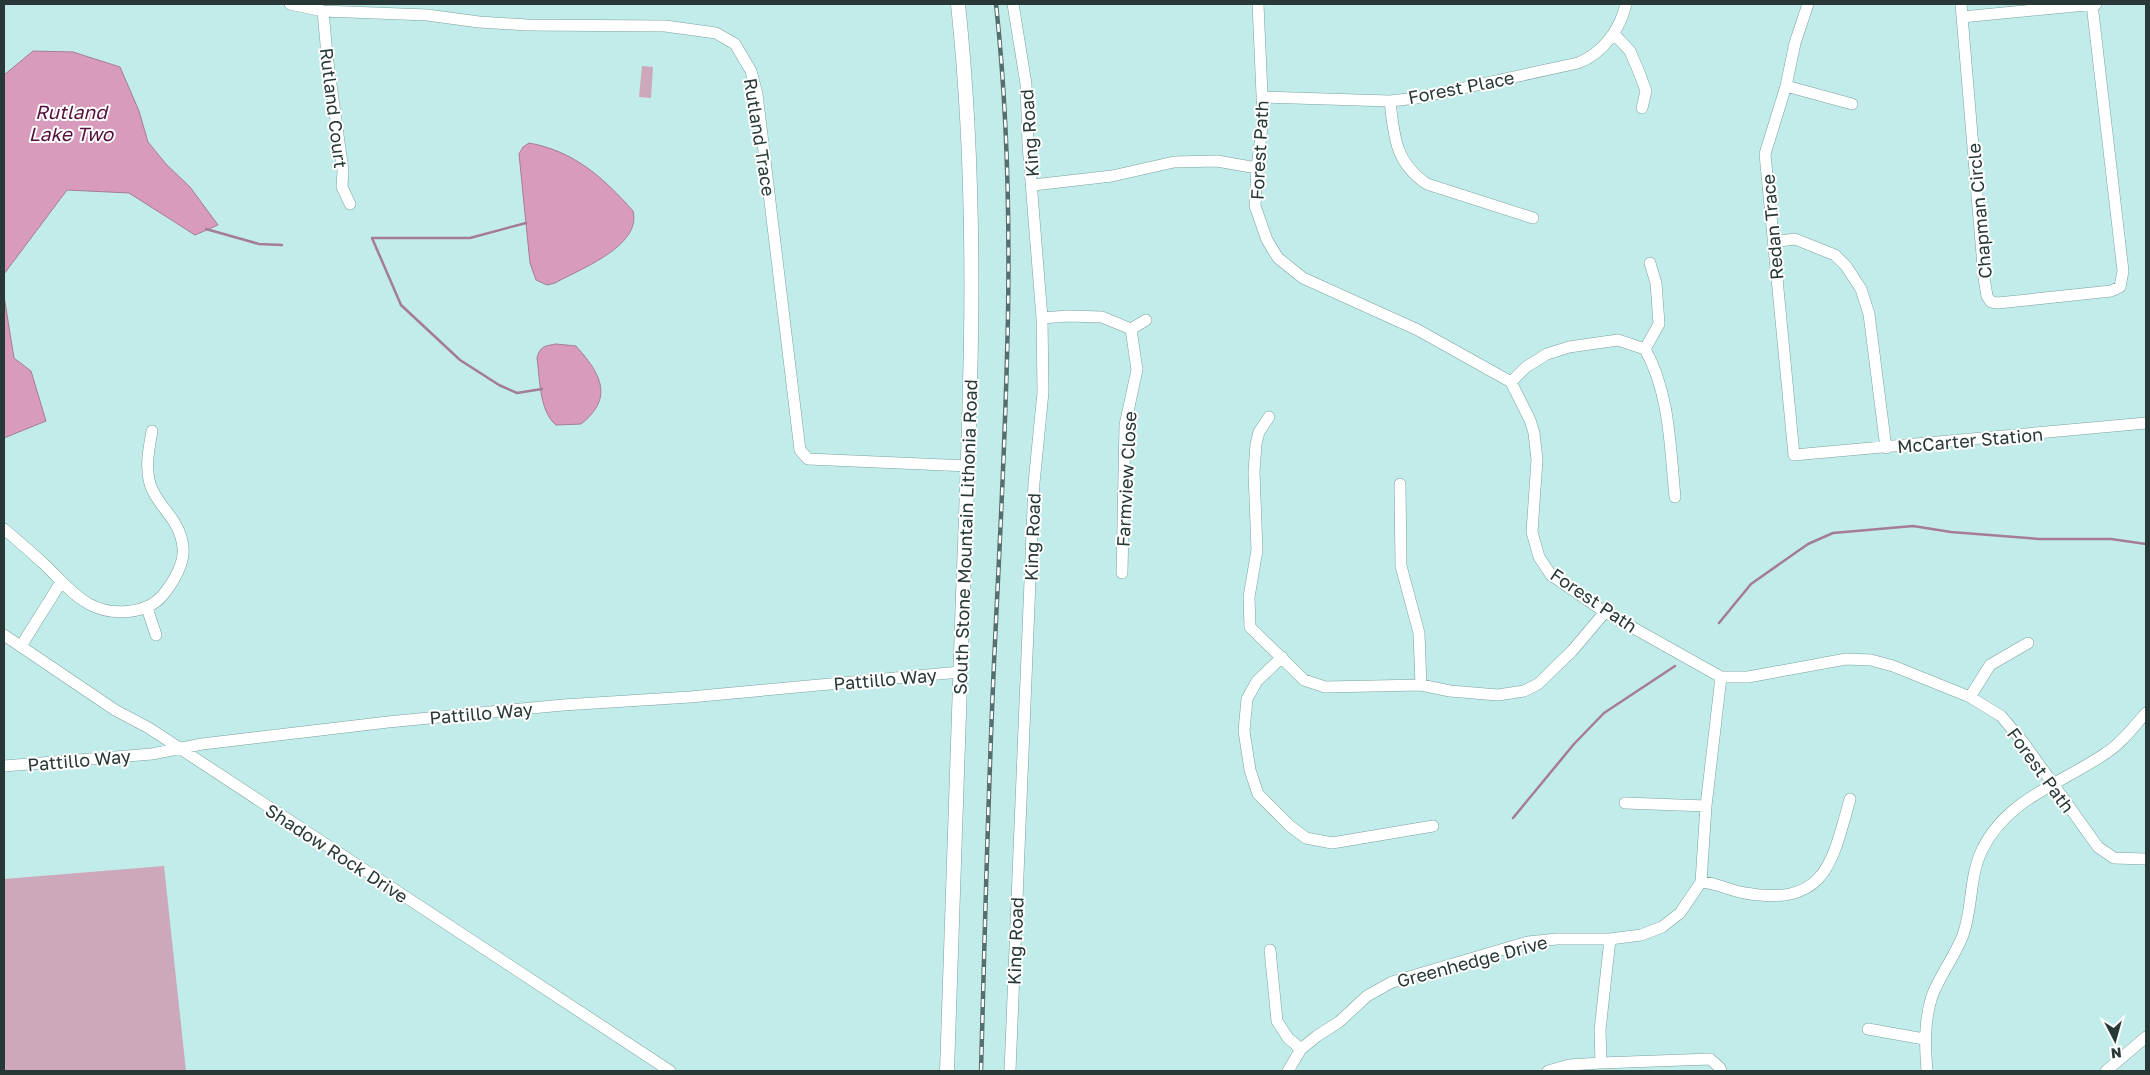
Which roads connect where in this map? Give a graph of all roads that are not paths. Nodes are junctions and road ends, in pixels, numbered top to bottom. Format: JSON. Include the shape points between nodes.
{"nodes":[{"id":1,"x":290,"y":4,"type":"edge"},
{"id":2,"x":958,"y":4,"type":"edge"},
{"id":3,"x":1013,"y":4,"type":"edge"},
{"id":4,"x":1258,"y":4,"type":"edge"},
{"id":5,"x":1626,"y":4,"type":"edge"},
{"id":6,"x":1808,"y":4,"type":"edge"},
{"id":7,"x":1961,"y":4,"type":"edge"},
{"id":8,"x":2092,"y":4,"type":"edge"},
{"id":9,"x":2096,"y":4,"type":"edge"},
{"id":10,"x":323,"y":11,"type":"junction"},
{"id":11,"x":1962,"y":17,"type":"junction"},
{"id":12,"x":1614,"y":34,"type":"junction"},
{"id":13,"x":1786,"y":86,"type":"junction"},
{"id":14,"x":1263,"y":97,"type":"junction"},
{"id":15,"x":1390,"y":100,"type":"junction"},
{"id":16,"x":1852,"y":104,"type":"dead end"},
{"id":17,"x":1642,"y":108,"type":"dead end"},
{"id":18,"x":1257,"y":168,"type":"junction"},
{"id":19,"x":1033,"y":185,"type":"junction"},
{"id":20,"x":350,"y":204,"type":"dead end"},
{"id":21,"x":1533,"y":218,"type":"dead end"},
{"id":22,"x":1773,"y":242,"type":"junction"},
{"id":23,"x":1650,"y":263,"type":"dead end"},
{"id":24,"x":1042,"y":318,"type":"junction"},
{"id":25,"x":1146,"y":320,"type":"dead end"},
{"id":26,"x":1131,"y":329,"type":"junction"},
{"id":27,"x":1645,"y":349,"type":"junction"},
{"id":28,"x":1510,"y":382,"type":"junction"},
{"id":29,"x":1269,"y":417,"type":"dead end"},
{"id":30,"x":2146,"y":423,"type":"edge"},
{"id":31,"x":152,"y":432,"type":"dead end"},
{"id":32,"x":1886,"y":448,"type":"junction"},
{"id":33,"x":1794,"y":455,"type":"joint"},
{"id":34,"x":968,"y":466,"type":"junction"},
{"id":35,"x":1400,"y":484,"type":"dead end"},
{"id":36,"x":1675,"y":497,"type":"dead end"},
{"id":37,"x":4,"y":529,"type":"edge"},
{"id":38,"x":1122,"y":573,"type":"dead end"},
{"id":39,"x":61,"y":582,"type":"junction"},
{"id":40,"x":147,"y":608,"type":"junction"},
{"id":41,"x":1605,"y":612,"type":"junction"},
{"id":42,"x":4,"y":635,"type":"edge"},
{"id":43,"x":156,"y":635,"type":"dead end"},
{"id":44,"x":2028,"y":643,"type":"dead end"},
{"id":45,"x":21,"y":646,"type":"junction"},
{"id":46,"x":1282,"y":657,"type":"junction"},
{"id":47,"x":960,"y":672,"type":"junction"},
{"id":48,"x":1720,"y":677,"type":"junction"},
{"id":49,"x":1421,"y":685,"type":"junction"},
{"id":50,"x":1970,"y":697,"type":"junction"},
{"id":51,"x":2146,"y":713,"type":"edge"},
{"id":52,"x":178,"y":748,"type":"junction"},
{"id":53,"x":4,"y":766,"type":"edge"},
{"id":54,"x":2053,"y":782,"type":"junction"},
{"id":55,"x":1850,"y":799,"type":"dead end"},
{"id":56,"x":1625,"y":803,"type":"dead end"},
{"id":57,"x":1706,"y":806,"type":"junction"},
{"id":58,"x":1433,"y":826,"type":"dead end"},
{"id":59,"x":2146,"y":859,"type":"edge"},
{"id":60,"x":1701,"y":882,"type":"junction"},
{"id":61,"x":1610,"y":939,"type":"junction"},
{"id":62,"x":1270,"y":950,"type":"dead end"},
{"id":63,"x":1868,"y":1028,"type":"dead end"},
{"id":64,"x":2146,"y":1037,"type":"edge"},
{"id":65,"x":1924,"y":1039,"type":"junction"},
{"id":66,"x":1301,"y":1049,"type":"junction"},
{"id":67,"x":1601,"y":1063,"type":"junction"},
{"id":68,"x":670,"y":1071,"type":"edge"},
{"id":69,"x":947,"y":1071,"type":"edge"},
{"id":70,"x":1010,"y":1071,"type":"edge"},
{"id":71,"x":1288,"y":1071,"type":"edge"},
{"id":72,"x":1548,"y":1071,"type":"edge"},
{"id":73,"x":1721,"y":1071,"type":"edge"},
{"id":74,"x":1927,"y":1071,"type":"edge"},
{"id":75,"x":2106,"y":1071,"type":"edge"}],
"edges":[{"from":1,"to":10,"type":"street","name":"Rutland Trace"},
{"from":2,"to":34,"type":"main road","name":"South Stone Mountain Lithonia Road","via":[[972,228]]},
{"from":3,"to":19,"type":"street","name":"King Road","via":[[1026,84]]},
{"from":4,"to":14,"type":"street","name":"Forest Path"},
{"from":5,"to":12,"type":"street","name":"Forest Place"},
{"from":6,"to":13,"type":"street","name":"Redan Trace"},
{"from":7,"to":11,"type":"street","name":"Chapman Circle"},
{"from":8,"to":9,"type":"street"},
{"from":8,"to":11,"type":"street"},
{"from":8,"to":11,"type":"street","name":"Chapman Circle","via":[[2122,282],[2120,287],[2110,291],[1998,303],[1991,302],[1987,296],[1984,278]]},
{"from":10,"to":20,"type":"street","name":"Rutland Court","via":[[343,171],[342,187]]},
{"from":10,"to":34,"type":"street","name":"Rutland Trace","via":[[427,14],[528,25],[665,26],[716,33],[735,44],[751,71],[757,94],[800,450],[808,459],[814,460]]},
{"from":12,"to":15,"type":"street","name":"Forest Place","via":[[1591,58],[1578,63],[1417,98]]},
{"from":12,"to":17,"type":"street","via":[[1630,51],[1639,72],[1646,91]]},
{"from":13,"to":16,"type":"street"},
{"from":13,"to":22,"type":"street","name":"Redan Trace","via":[[1765,154]]},
{"from":14,"to":15,"type":"street","name":"Forest Place"},
{"from":14,"to":18,"type":"street","name":"Forest Path"},
{"from":15,"to":21,"type":"street","via":[[1400,155],[1416,177],[1427,184]]},
{"from":18,"to":19,"type":"street","via":[[1217,161],[1174,162],[1112,176]]},
{"from":18,"to":28,"type":"street","name":"Forest Path","via":[[1259,219],[1278,258],[1304,278],[1418,330]]},
{"from":19,"to":24,"type":"street","name":"King Road"},
{"from":22,"to":32,"type":"street","via":[[1795,239],[1835,255],[1861,289],[1870,314]]},
{"from":22,"to":33,"type":"street","name":"Redan Trace"},
{"from":23,"to":27,"type":"street","via":[[1656,283],[1659,324]]},
{"from":24,"to":26,"type":"street","via":[[1102,317]]},
{"from":24,"to":70,"type":"street","name":"King Road","via":[[1043,392],[1034,483]]},
{"from":25,"to":26,"type":"street"},
{"from":26,"to":38,"type":"street","name":"Farmview Close","via":[[1137,370],[1125,425]]},
{"from":27,"to":28,"type":"street","via":[[1618,340],[1569,347],[1547,354]]},
{"from":27,"to":36,"type":"street","via":[[1656,369],[1665,402]]},
{"from":28,"to":41,"type":"street","name":"Forest Path","via":[[1530,420],[1536,446],[1532,532],[1539,557],[1552,575]]},
{"from":29,"to":46,"type":"street","via":[[1259,432],[1256,444],[1257,550],[1249,597],[1250,627]]},
{"from":30,"to":32,"type":"street","name":"McCarter Station"},
{"from":31,"to":40,"type":"street","via":[[150,486],[175,522],[184,549],[170,587]]},
{"from":32,"to":33,"type":"street","name":"McCarter Station"},
{"from":34,"to":47,"type":"main road","name":"South Stone Mountain Lithonia Road"},
{"from":35,"to":49,"type":"street","via":[[1401,566],[1419,633]]},
{"from":37,"to":39,"type":"street"},
{"from":39,"to":40,"type":"street","via":[[91,605],[112,611]]},
{"from":39,"to":45,"type":"street"},
{"from":40,"to":43,"type":"street"},
{"from":41,"to":48,"type":"street","name":"Forest Path"},
{"from":41,"to":49,"type":"street","via":[[1572,651],[1538,684],[1524,691],[1498,695]]},
{"from":42,"to":45,"type":"street","name":"Shadow Rock Drive"},
{"from":44,"to":50,"type":"street","via":[[1990,665]]},
{"from":45,"to":52,"type":"street","name":"Shadow Rock Drive"},
{"from":46,"to":49,"type":"street","via":[[1304,680],[1325,687]]},
{"from":46,"to":58,"type":"street","via":[[1257,681],[1247,699],[1244,731],[1250,770],[1258,794],[1306,838],[1332,843]]},
{"from":47,"to":52,"type":"street","name":"Pattillo Way","via":[[388,722]]},
{"from":47,"to":69,"type":"main road","name":"South Stone Mountain Lithonia Road"},
{"from":48,"to":50,"type":"street","name":"Forest Path","via":[[1748,677],[1846,659],[1871,660]]},
{"from":48,"to":57,"type":"street"},
{"from":50,"to":54,"type":"street","name":"Forest Path","via":[[2001,716]]},
{"from":51,"to":54,"type":"street","via":[[2107,753]]},
{"from":52,"to":53,"type":"street","name":"Pattillo Way","via":[[152,754]]},
{"from":52,"to":68,"type":"street","name":"Shadow Rock Drive"},
{"from":54,"to":59,"type":"street","name":"Forest Path","via":[[2098,847],[2114,858]]},
{"from":54,"to":65,"type":"street","via":[[1998,826],[1983,849],[1974,874],[1963,935],[1932,996]]},
{"from":55,"to":60,"type":"street","via":[[1830,866],[1811,886],[1799,892],[1776,895],[1744,893],[1716,883]]},
{"from":56,"to":57,"type":"street"},
{"from":57,"to":60,"type":"street"},
{"from":60,"to":61,"type":"street","name":"Greenhedge Drive","via":[[1680,913],[1662,927],[1641,935]]},
{"from":61,"to":66,"type":"street","name":"Greenhedge Drive","via":[[1528,942],[1392,982],[1367,996],[1339,1022]]},
{"from":61,"to":67,"type":"street","via":[[1600,1030]]},
{"from":62,"to":66,"type":"street","via":[[1277,1021],[1288,1038]]},
{"from":63,"to":65,"type":"street"},
{"from":64,"to":75,"type":"street"},
{"from":65,"to":74,"type":"street"},
{"from":66,"to":71,"type":"street","name":"Greenhedge Drive"},
{"from":67,"to":72,"type":"street","via":[[1569,1065]]},
{"from":67,"to":73,"type":"street","via":[[1710,1059]]}]}
